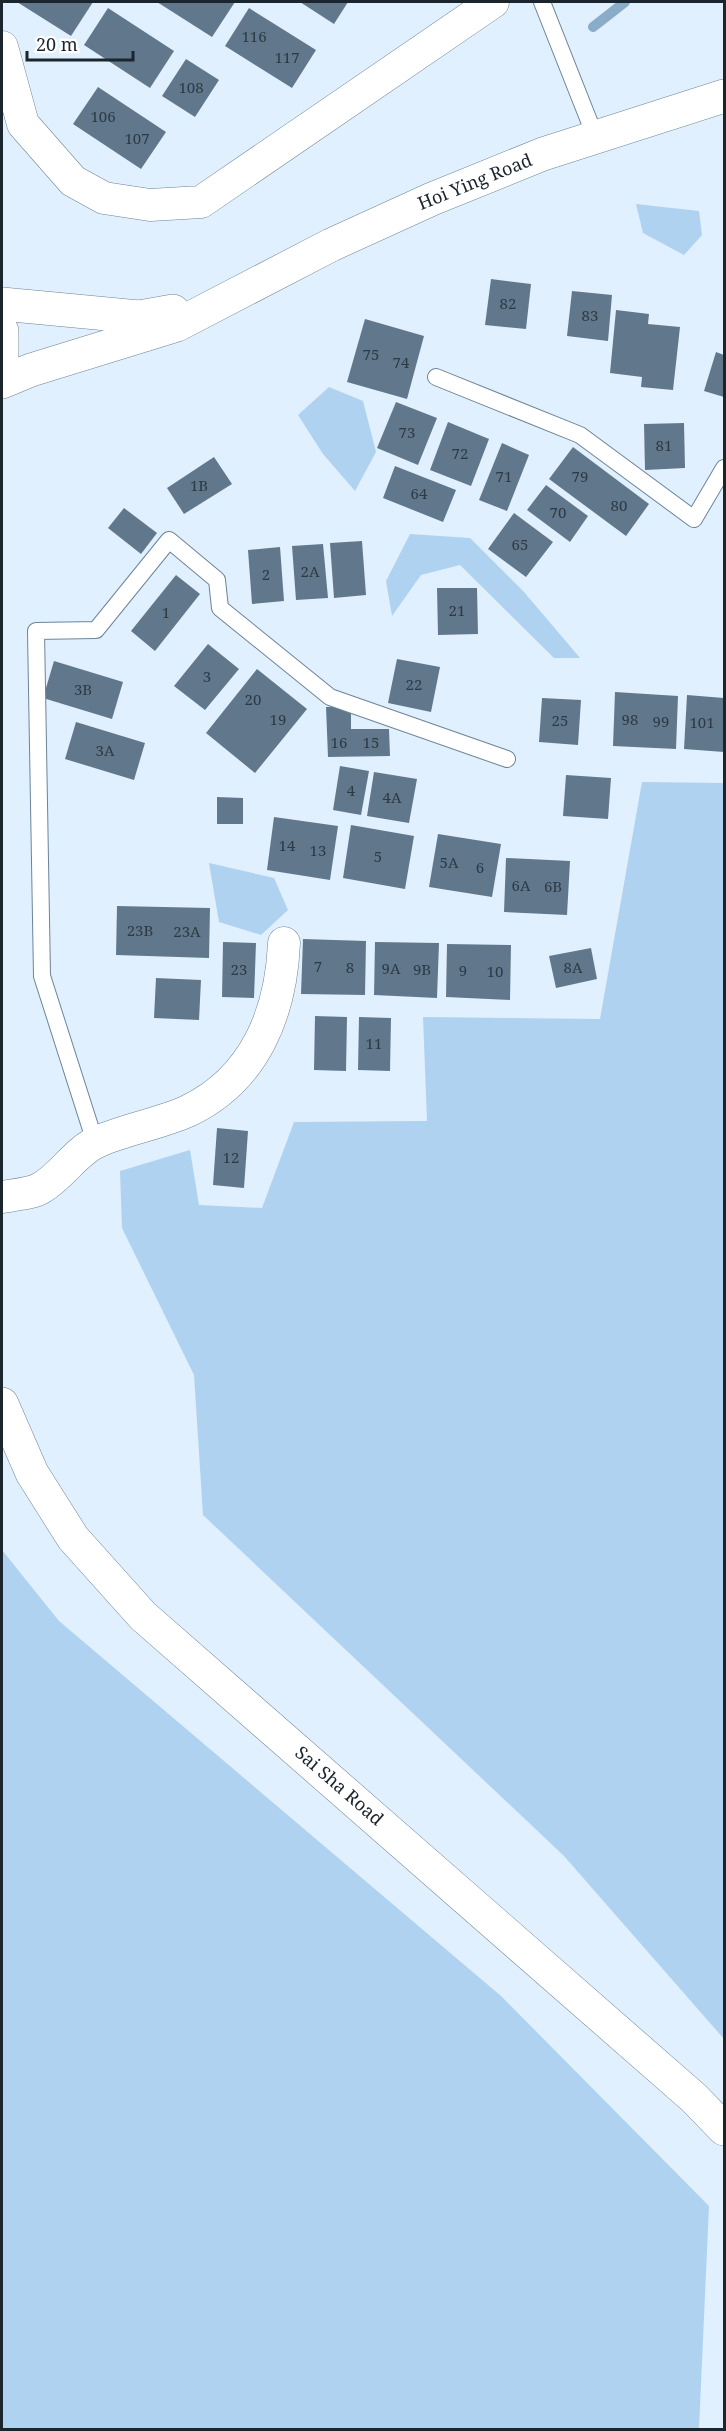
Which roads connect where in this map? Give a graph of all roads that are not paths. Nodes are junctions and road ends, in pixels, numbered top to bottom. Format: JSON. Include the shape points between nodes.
{"nodes":[{"id":1,"x":493,"y":2,"type":"edge"},
{"id":2,"x":545,"y":6,"type":"edge"},
{"id":3,"x":2,"y":47,"type":"edge"},
{"id":4,"x":724,"y":96,"type":"edge"},
{"id":5,"x":595,"y":136,"type":"junction"},
{"id":6,"x":235,"y":294,"type":"junction"},
{"id":7,"x":2,"y":304,"type":"edge"},
{"id":8,"x":2,"y":330,"type":"edge"},
{"id":9,"x":2,"y":356,"type":"edge"},
{"id":10,"x":436,"y":378,"type":"dead end"},
{"id":11,"x":2,"y":382,"type":"edge"},
{"id":12,"x":724,"y":468,"type":"edge"},
{"id":13,"x":507,"y":759,"type":"dead end"},
{"id":14,"x":284,"y":943,"type":"dead end"},
{"id":15,"x":95,"y":1142,"type":"junction"},
{"id":16,"x":2,"y":1197,"type":"edge"},
{"id":17,"x":2,"y":1404,"type":"edge"},
{"id":18,"x":724,"y":2129,"type":"edge"}],
"edges":[{"from":1,"to":3,"type":"street","via":[[201,202],[150,205],[105,198],[74,181],[24,124]]},
{"from":2,"to":5,"type":"lane"},
{"from":4,"to":5,"type":"main road","name":"Hoi Ying Road"},
{"from":5,"to":6,"type":"main road","name":"Hoi Ying Road","via":[[432,199],[331,244]]},
{"from":6,"to":7,"type":"main road","name":"Hoi Ying Road","via":[[195,307],[140,317]]},
{"from":6,"to":11,"type":"main road","name":"Hoi Ying Road","via":[[177,325],[31,369]]},
{"from":8,"to":9,"type":"main road"},
{"from":10,"to":12,"type":"lane","via":[[580,435],[694,519]]},
{"from":13,"to":15,"type":"lane","via":[[330,697],[220,608],[217,580],[169,540],[96,630],[36,631],[42,976]]},
{"from":14,"to":15,"type":"street","via":[[283,976],[275,1010],[261,1041],[241,1069],[217,1092],[188,1111]]},
{"from":15,"to":16,"type":"street","via":[[40,1188]]},
{"from":17,"to":18,"type":"main road","name":"Sai Sha Road","via":[[32,1473],[73,1538],[143,1616],[676,2082]]}]}
